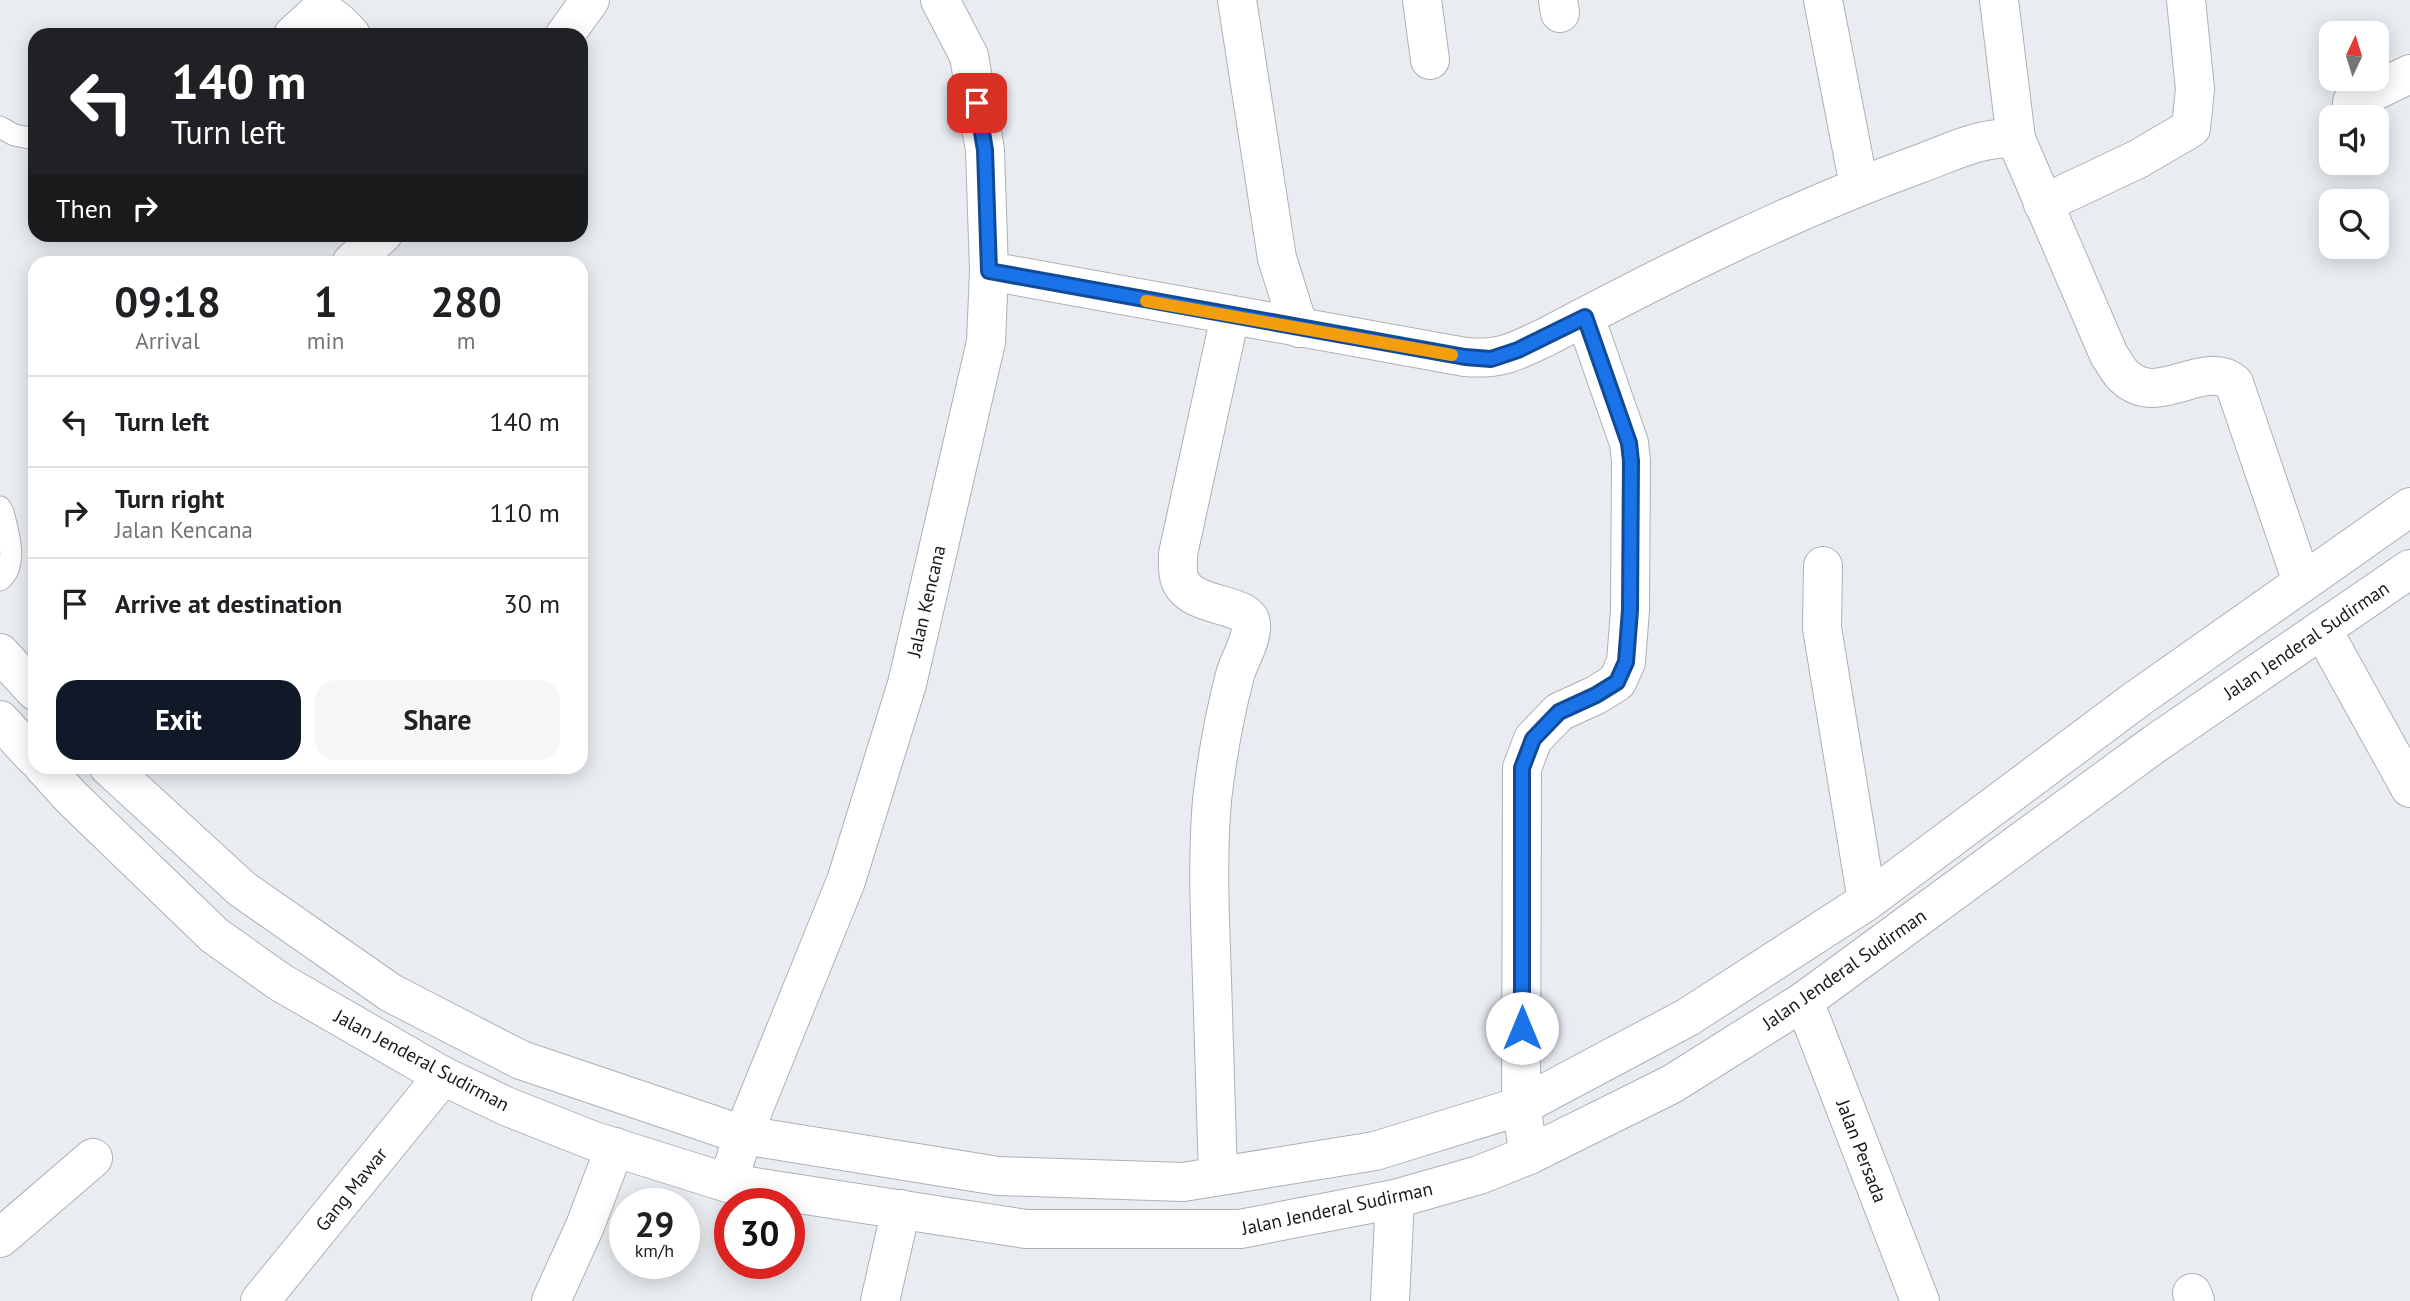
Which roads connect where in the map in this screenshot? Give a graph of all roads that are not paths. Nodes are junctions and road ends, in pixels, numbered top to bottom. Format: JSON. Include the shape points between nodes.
{"nodes":[{"id":1,"x":590,"y":0,"type":"edge"},
{"id":2,"x":940,"y":0,"type":"edge"},
{"id":3,"x":1237,"y":0,"type":"edge"},
{"id":4,"x":1422,"y":0,"type":"edge"},
{"id":5,"x":1823,"y":0,"type":"edge"},
{"id":6,"x":1999,"y":0,"type":"edge"},
{"id":7,"x":2186,"y":0,"type":"edge"},
{"id":8,"x":301,"y":28,"type":"edge"},
{"id":9,"x":344,"y":28,"type":"edge"},
{"id":10,"x":570,"y":28,"type":"edge"},
{"id":11,"x":1430,"y":60,"type":"dead end"},
{"id":12,"x":2410,"y":74,"type":"edge"},
{"id":13,"x":2352,"y":102,"type":"dead end"},
{"id":14,"x":0,"y":127,"type":"edge"},
{"id":15,"x":28,"y":138,"type":"edge"},
{"id":16,"x":2016,"y":139,"type":"junction"},
{"id":17,"x":1859,"y":186,"type":"junction"},
{"id":18,"x":2043,"y":204,"type":"junction"},
{"id":19,"x":374,"y":242,"type":"edge"},
{"id":20,"x":359,"y":256,"type":"edge"},
{"id":21,"x":989,"y":271,"type":"junction"},
{"id":22,"x":1230,"y":316,"type":"junction"},
{"id":23,"x":1585,"y":317,"type":"junction"},
{"id":24,"x":1299,"y":328,"type":"junction"},
{"id":25,"x":0,"y":507,"type":"edge"},
{"id":26,"x":2410,"y":507,"type":"edge"},
{"id":27,"x":1824,"y":566,"type":"dead end"},
{"id":28,"x":2410,"y":569,"type":"edge"},
{"id":29,"x":0,"y":580,"type":"edge"},
{"id":30,"x":2302,"y":582,"type":"junction"},
{"id":31,"x":2322,"y":629,"type":"junction"},
{"id":32,"x":0,"y":720,"type":"edge"},
{"id":33,"x":28,"y":750,"type":"edge"},
{"id":34,"x":50,"y":774,"type":"edge"},
{"id":35,"x":117,"y":774,"type":"edge"},
{"id":36,"x":2410,"y":788,"type":"edge"},
{"id":37,"x":1867,"y":901,"type":"junction"},
{"id":38,"x":1804,"y":1001,"type":"junction"},
{"id":39,"x":443,"y":1076,"type":"junction"},
{"id":40,"x":1521,"y":1106,"type":"junction"},
{"id":41,"x":743,"y":1135,"type":"junction"},
{"id":42,"x":615,"y":1147,"type":"junction"},
{"id":43,"x":1529,"y":1155,"type":"junction"},
{"id":44,"x":93,"y":1158,"type":"dead end"},
{"id":45,"x":1218,"y":1176,"type":"junction"},
{"id":46,"x":728,"y":1183,"type":"junction"},
{"id":47,"x":1395,"y":1199,"type":"junction"},
{"id":48,"x":901,"y":1209,"type":"junction"},
{"id":49,"x":0,"y":1238,"type":"edge"},
{"id":50,"x":260,"y":1301,"type":"edge"},
{"id":51,"x":551,"y":1301,"type":"edge"},
{"id":52,"x":880,"y":1301,"type":"edge"},
{"id":53,"x":1390,"y":1301,"type":"edge"},
{"id":54,"x":1920,"y":1301,"type":"edge"}],
"edges":[{"from":1,"to":10,"type":"street"},
{"from":2,"to":21,"type":"street","name":"Jalan Kencana","via":[[969,56],[985,150]]},
{"from":3,"to":24,"type":"street","via":[[1277,258]]},
{"from":4,"to":11,"type":"street"},
{"from":5,"to":17,"type":"street"},
{"from":6,"to":16,"type":"street"},
{"from":7,"to":18,"type":"street","via":[[2195,89],[2191,128]]},
{"from":8,"to":9,"type":"street","via":[[321,13],[334,17]]},
{"from":12,"to":13,"type":"street"},
{"from":14,"to":15,"type":"lane"},
{"from":16,"to":17,"type":"street","via":[[1990,139]]},
{"from":16,"to":18,"type":"street"},
{"from":17,"to":23,"type":"street","via":[[1711,252]]},
{"from":18,"to":30,"type":"street","via":[[2109,355],[2122,374],[2151,388],[2207,376],[2226,377],[2234,383]]},
{"from":19,"to":20,"type":"street"},
{"from":21,"to":22,"type":"street"},
{"from":21,"to":41,"type":"street","name":"Jalan Kencana","via":[[986,342],[907,684],[846,881]]},
{"from":22,"to":24,"type":"street"},
{"from":22,"to":45,"type":"street","via":[[1178,554],[1179,578],[1187,593],[1242,611],[1252,627],[1224,715],[1209,837]]},
{"from":23,"to":24,"type":"street","via":[[1491,359]]},
{"from":23,"to":40,"type":"street","via":[[1629,443],[1626,662],[1617,682],[1559,712],[1533,739],[1522,768]]},
{"from":25,"to":29,"type":"lane","via":[[12,550]]},
{"from":26,"to":30,"type":"street"},
{"from":27,"to":37,"type":"street","via":[[1822,628]]},
{"from":28,"to":31,"type":"street","name":"Jalan Jenderal Sudirman"},
{"from":30,"to":37,"type":"street"},
{"from":31,"to":36,"type":"street"},
{"from":31,"to":38,"type":"street","name":"Jalan Jenderal Sudirman","via":[[2156,743]]},
{"from":32,"to":33,"type":"street"},
{"from":34,"to":39,"type":"street","name":"Jalan Jenderal Sudirman","via":[[215,934],[280,982]]},
{"from":35,"to":41,"type":"street","via":[[242,889],[391,993],[521,1060]]},
{"from":37,"to":40,"type":"street","via":[[1688,1017]]},
{"from":38,"to":43,"type":"street","name":"Jalan Jenderal Sudirman","via":[[1672,1084]]},
{"from":38,"to":54,"type":"street","name":"Jalan Persada"},
{"from":39,"to":42,"type":"street","name":"Jalan Jenderal Sudirman","via":[[508,1108]]},
{"from":39,"to":50,"type":"street","name":"Gang Mawar"},
{"from":40,"to":43,"type":"street"},
{"from":40,"to":45,"type":"street","via":[[1375,1151]]},
{"from":41,"to":45,"type":"street","via":[[998,1176],[1183,1182]]},
{"from":41,"to":46,"type":"street","name":"Jalan Kencana"},
{"from":42,"to":46,"type":"street","name":"Jalan Jenderal Sudirman"},
{"from":42,"to":51,"type":"street"},
{"from":43,"to":47,"type":"street","name":"Jalan Jenderal Sudirman"},
{"from":44,"to":49,"type":"street"},
{"from":46,"to":48,"type":"street","name":"Jalan Jenderal Sudirman"},
{"from":47,"to":48,"type":"street","name":"Jalan Jenderal Sudirman","via":[[1240,1229],[1026,1228]]},
{"from":47,"to":53,"type":"street"},
{"from":48,"to":52,"type":"street"}]}
